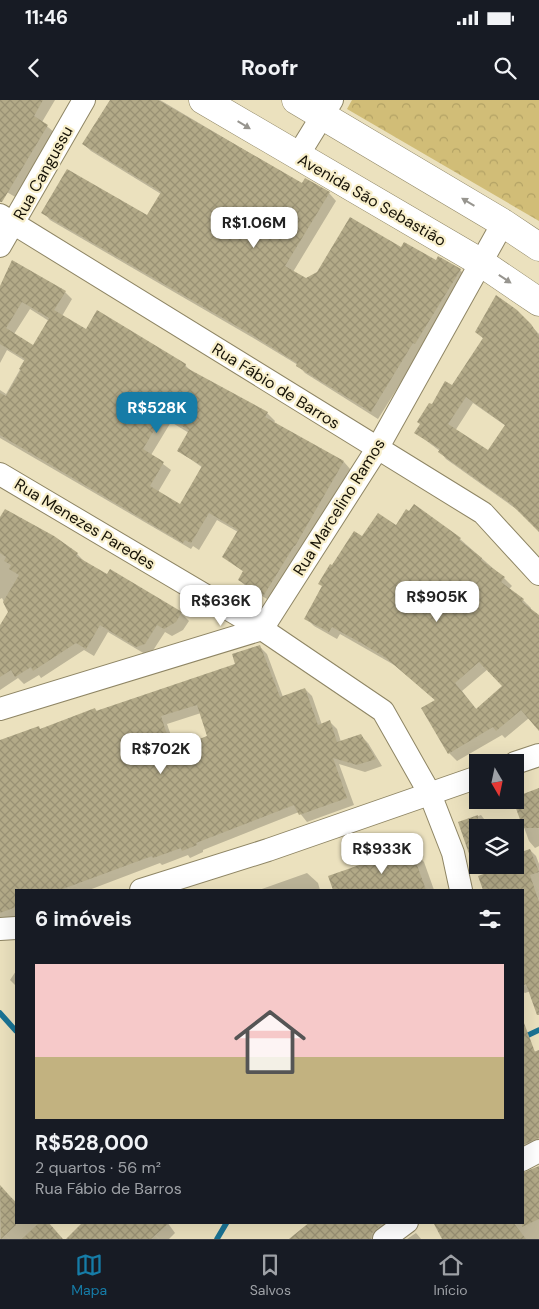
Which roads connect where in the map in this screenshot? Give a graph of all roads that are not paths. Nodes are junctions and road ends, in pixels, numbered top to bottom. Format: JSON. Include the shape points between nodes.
{"nodes":[{"id":1,"x":84,"y":100,"type":"edge"},
{"id":2,"x":203,"y":100,"type":"edge"},
{"id":3,"x":296,"y":100,"type":"edge"},
{"id":4,"x":327,"y":108,"type":"edge"},
{"id":5,"x":297,"y":157,"type":"junction"},
{"id":6,"x":7,"y":219,"type":"edge"},
{"id":7,"x":503,"y":223,"type":"junction"},
{"id":8,"x":0,"y":246,"type":"edge"},
{"id":9,"x":539,"y":247,"type":"edge"},
{"id":10,"x":480,"y":262,"type":"junction"},
{"id":11,"x":539,"y":302,"type":"edge"},
{"id":12,"x":377,"y":449,"type":"junction"},
{"id":13,"x":0,"y":474,"type":"edge"},
{"id":14,"x":539,"y":574,"type":"edge"},
{"id":15,"x":262,"y":629,"type":"junction"},
{"id":16,"x":0,"y":709,"type":"edge"},
{"id":17,"x":539,"y":755,"type":"edge"},
{"id":18,"x":524,"y":760,"type":"edge"},
{"id":19,"x":469,"y":780,"type":"edge"},
{"id":20,"x":430,"y":794,"type":"junction"},
{"id":21,"x":144,"y":889,"type":"edge"},
{"id":22,"x":461,"y":889,"type":"edge"},
{"id":23,"x":15,"y":928,"type":"edge"},
{"id":24,"x":0,"y":929,"type":"edge"},
{"id":25,"x":539,"y":1151,"type":"edge"},
{"id":26,"x":524,"y":1159,"type":"edge"},
{"id":27,"x":404,"y":1224,"type":"edge"},
{"id":28,"x":384,"y":1239,"type":"edge"}],
"edges":[{"from":1,"to":6,"type":"street","name":"Rua Cangussu"},
{"from":2,"to":5,"type":"street","name":"Avenida São Sebastião","one_way":true},
{"from":3,"to":4,"type":"street"},
{"from":4,"to":5,"type":"street"},
{"from":7,"to":4,"type":"street","one_way":true},
{"from":5,"to":10,"type":"street","name":"Avenida São Sebastião"},
{"from":6,"to":8,"type":"street","name":"Rua Cangussu"},
{"from":6,"to":12,"type":"street","name":"Rua Fábio de Barros"},
{"from":7,"to":9,"type":"street"},
{"from":7,"to":10,"type":"street","name":"Rua Marcelino Ramos"},
{"from":10,"to":11,"type":"street","name":"Avenida São Sebastião","one_way":true},
{"from":10,"to":12,"type":"street","name":"Rua Marcelino Ramos"},
{"from":12,"to":14,"type":"street","name":"Rua Fábio de Barros","via":[[483,513]]},
{"from":12,"to":15,"type":"street","name":"Rua Marcelino Ramos"},
{"from":13,"to":15,"type":"street","name":"Rua Menezes Paredes"},
{"from":15,"to":16,"type":"street"},
{"from":15,"to":20,"type":"street","name":"Rua Menezes Paredes","via":[[383,711]]},
{"from":17,"to":18,"type":"street"},
{"from":19,"to":20,"type":"street"},
{"from":20,"to":21,"type":"street"},
{"from":20,"to":22,"type":"street","name":"Rua Menezes Paredes","via":[[452,853]]},
{"from":23,"to":24,"type":"street"},
{"from":25,"to":26,"type":"street"},
{"from":27,"to":28,"type":"street"}]}
